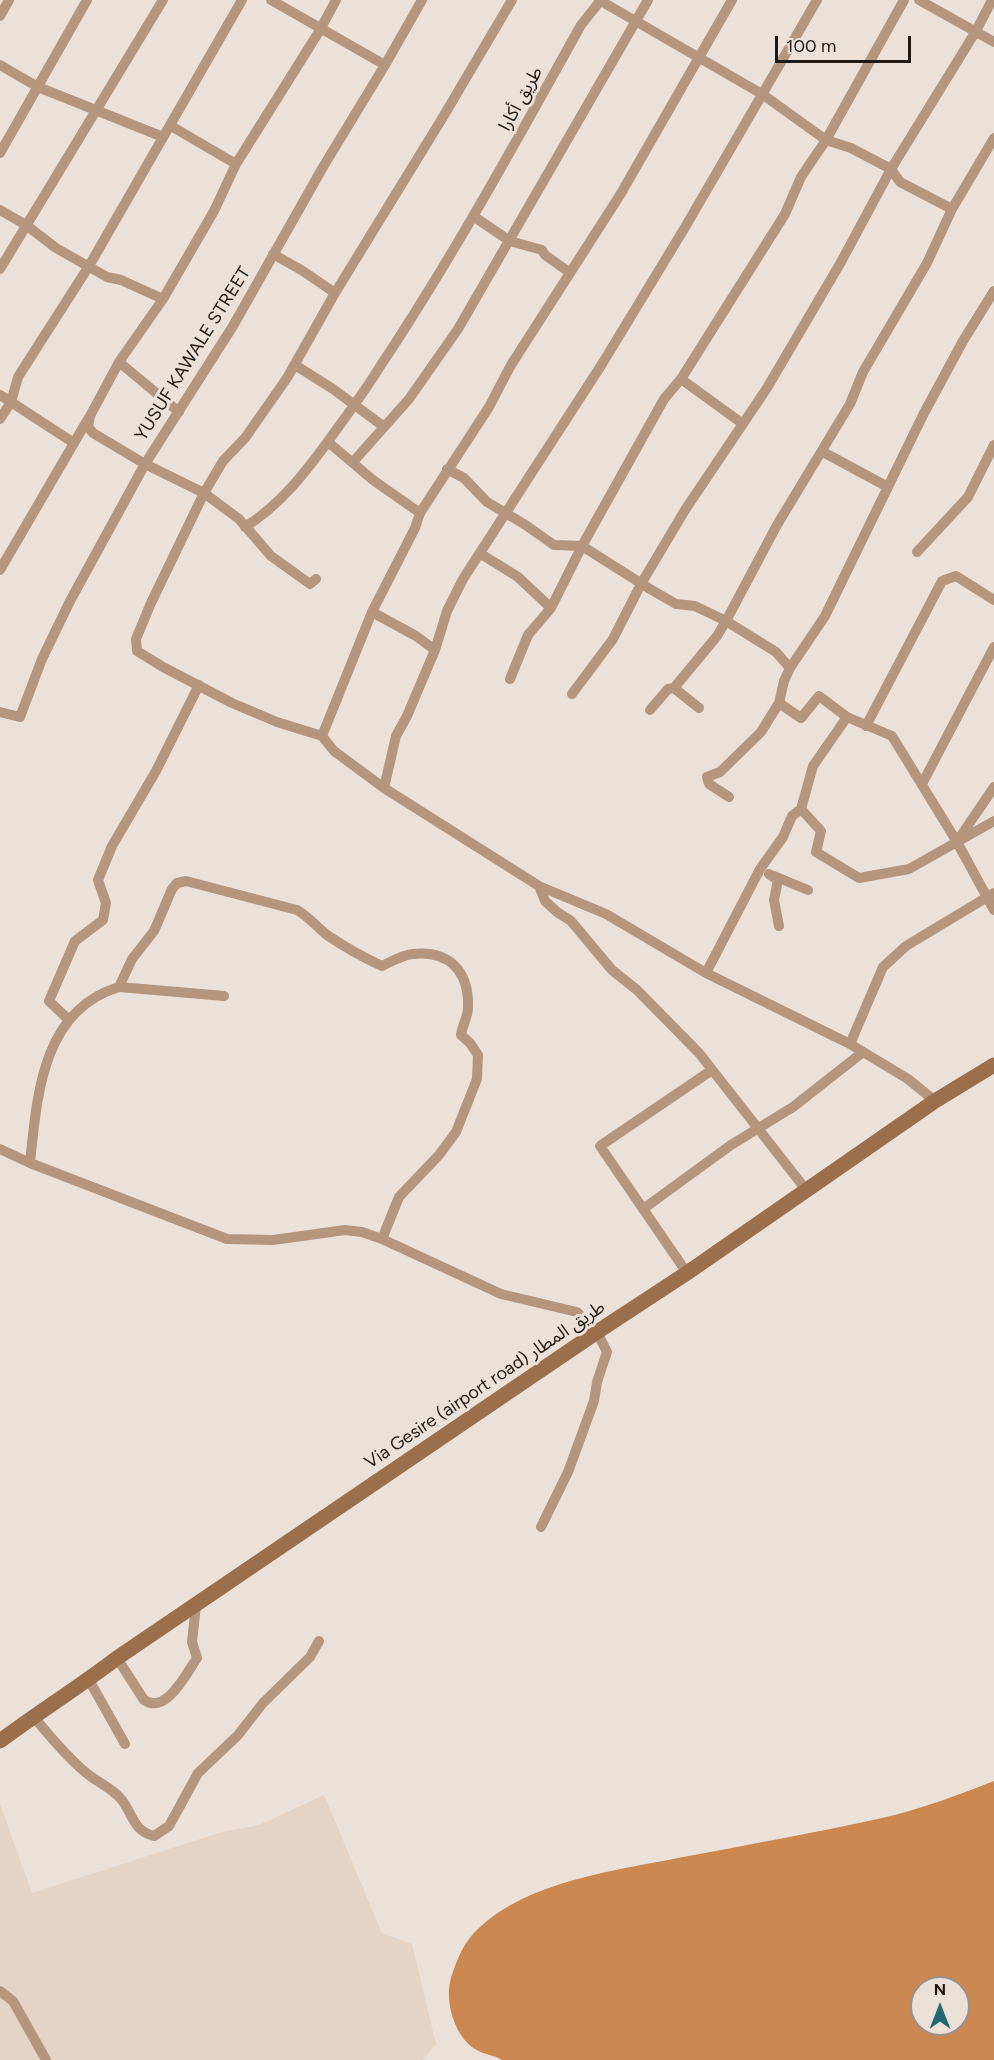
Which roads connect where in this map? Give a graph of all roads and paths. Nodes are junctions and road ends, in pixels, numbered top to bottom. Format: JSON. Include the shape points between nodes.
{"nodes":[{"id":1,"x":9,"y":0,"type":"edge"},
{"id":2,"x":87,"y":0,"type":"edge"},
{"id":3,"x":163,"y":0,"type":"edge"},
{"id":4,"x":242,"y":0,"type":"edge"},
{"id":5,"x":271,"y":0,"type":"edge"},
{"id":6,"x":336,"y":0,"type":"edge"},
{"id":7,"x":422,"y":0,"type":"edge"},
{"id":8,"x":512,"y":0,"type":"edge"},
{"id":9,"x":600,"y":0,"type":"edge"},
{"id":10,"x":648,"y":0,"type":"edge"},
{"id":11,"x":732,"y":0,"type":"edge"},
{"id":12,"x":817,"y":0,"type":"edge"},
{"id":13,"x":904,"y":0,"type":"edge"},
{"id":14,"x":919,"y":0,"type":"edge"},
{"id":15,"x":992,"y":0,"type":"edge"},
{"id":16,"x":0,"y":16,"type":"edge"},
{"id":17,"x":637,"y":22,"type":"junction"},
{"id":18,"x":320,"y":30,"type":"junction"},
{"id":19,"x":976,"y":31,"type":"junction"},
{"id":20,"x":994,"y":42,"type":"edge"},
{"id":21,"x":697,"y":58,"type":"junction"},
{"id":22,"x":0,"y":65,"type":"edge"},
{"id":23,"x":385,"y":65,"type":"junction"},
{"id":24,"x":38,"y":87,"type":"junction"},
{"id":25,"x":762,"y":94,"type":"junction"},
{"id":26,"x":96,"y":112,"type":"junction"},
{"id":27,"x":171,"y":126,"type":"junction"},
{"id":28,"x":163,"y":137,"type":"junction"},
{"id":29,"x":994,"y":138,"type":"edge"},
{"id":30,"x":826,"y":140,"type":"junction"},
{"id":31,"x":0,"y":153,"type":"edge"},
{"id":32,"x":236,"y":164,"type":"junction"},
{"id":33,"x":891,"y":169,"type":"junction"},
{"id":34,"x":952,"y":208,"type":"junction"},
{"id":35,"x":0,"y":210,"type":"edge"},
{"id":36,"x":473,"y":216,"type":"junction"},
{"id":37,"x":26,"y":225,"type":"junction"},
{"id":38,"x":510,"y":241,"type":"junction"},
{"id":39,"x":273,"y":254,"type":"junction"},
{"id":40,"x":89,"y":266,"type":"junction"},
{"id":41,"x":0,"y":269,"type":"edge"},
{"id":42,"x":569,"y":272,"type":"junction"},
{"id":43,"x":994,"y":291,"type":"edge"},
{"id":44,"x":335,"y":293,"type":"junction"},
{"id":45,"x":164,"y":299,"type":"junction"},
{"id":46,"x":119,"y":362,"type":"junction"},
{"id":47,"x":295,"y":365,"type":"junction"},
{"id":48,"x":681,"y":379,"type":"junction"},
{"id":49,"x":0,"y":395,"type":"edge"},
{"id":50,"x":11,"y":402,"type":"junction"},
{"id":51,"x":355,"y":406,"type":"junction"},
{"id":52,"x":179,"y":412,"type":"junction"},
{"id":53,"x":90,"y":416,"type":"junction"},
{"id":54,"x":0,"y":419,"type":"edge"},
{"id":55,"x":743,"y":424,"type":"junction"},
{"id":56,"x":383,"y":426,"type":"junction"},
{"id":57,"x":328,"y":442,"type":"junction"},
{"id":58,"x":74,"y":443,"type":"junction"},
{"id":59,"x":994,"y":445,"type":"edge"},
{"id":60,"x":823,"y":452,"type":"junction"},
{"id":61,"x":353,"y":462,"type":"junction"},
{"id":62,"x":145,"y":464,"type":"junction"},
{"id":63,"x":447,"y":469,"type":"junction"},
{"id":64,"x":888,"y":487,"type":"junction"},
{"id":65,"x":204,"y":493,"type":"junction"},
{"id":66,"x":420,"y":513,"type":"junction"},
{"id":67,"x":506,"y":513,"type":"junction"},
{"id":68,"x":245,"y":527,"type":"junction"},
{"id":69,"x":582,"y":546,"type":"junction"},
{"id":70,"x":917,"y":552,"type":"dead end"},
{"id":71,"x":481,"y":554,"type":"junction"},
{"id":72,"x":0,"y":570,"type":"edge"},
{"id":73,"x":316,"y":579,"type":"dead end"},
{"id":74,"x":641,"y":584,"type":"junction"},
{"id":75,"x":994,"y":600,"type":"edge"},
{"id":76,"x":551,"y":608,"type":"junction"},
{"id":77,"x":372,"y":612,"type":"junction"},
{"id":78,"x":726,"y":621,"type":"junction"},
{"id":79,"x":994,"y":647,"type":"edge"},
{"id":80,"x":435,"y":650,"type":"junction"},
{"id":81,"x":790,"y":668,"type":"junction"},
{"id":82,"x":510,"y":679,"type":"dead end"},
{"id":83,"x":198,"y":685,"type":"junction"},
{"id":84,"x":674,"y":688,"type":"junction"},
{"id":85,"x":572,"y":694,"type":"dead end"},
{"id":86,"x":779,"y":703,"type":"junction"},
{"id":87,"x":699,"y":708,"type":"dead end"},
{"id":88,"x":650,"y":710,"type":"dead end"},
{"id":89,"x":0,"y":712,"type":"edge"},
{"id":90,"x":847,"y":717,"type":"junction"},
{"id":91,"x":866,"y":726,"type":"junction"},
{"id":92,"x":322,"y":736,"type":"junction"},
{"id":93,"x":922,"y":784,"type":"junction"},
{"id":94,"x":994,"y":787,"type":"edge"},
{"id":95,"x":384,"y":788,"type":"junction"},
{"id":96,"x":729,"y":797,"type":"dead end"},
{"id":97,"x":801,"y":809,"type":"junction"},
{"id":98,"x":994,"y":821,"type":"edge"},
{"id":99,"x":957,"y":842,"type":"junction"},
{"id":100,"x":765,"y":872,"type":"junction"},
{"id":101,"x":539,"y":886,"type":"junction"},
{"id":102,"x":808,"y":890,"type":"dead end"},
{"id":103,"x":990,"y":895,"type":"edge"},
{"id":104,"x":994,"y":910,"type":"edge"},
{"id":105,"x":779,"y":926,"type":"dead end"},
{"id":106,"x":706,"y":974,"type":"junction"},
{"id":107,"x":119,"y":987,"type":"junction"},
{"id":108,"x":224,"y":996,"type":"dead end"},
{"id":109,"x":69,"y":1020,"type":"junction"},
{"id":110,"x":850,"y":1044,"type":"junction"},
{"id":111,"x":863,"y":1052,"type":"junction"},
{"id":112,"x":994,"y":1065,"type":"edge"},
{"id":113,"x":712,"y":1070,"type":"junction"},
{"id":114,"x":935,"y":1101,"type":"junction"},
{"id":115,"x":758,"y":1128,"type":"junction"},
{"id":116,"x":0,"y":1148,"type":"edge"},
{"id":117,"x":30,"y":1163,"type":"junction"},
{"id":118,"x":807,"y":1191,"type":"junction"},
{"id":119,"x":643,"y":1209,"type":"junction"},
{"id":120,"x":382,"y":1239,"type":"junction"},
{"id":121,"x":687,"y":1273,"type":"junction"},
{"id":122,"x":597,"y":1332,"type":"junction"},
{"id":123,"x":541,"y":1527,"type":"dead end"},
{"id":124,"x":196,"y":1605,"type":"junction"},
{"id":125,"x":319,"y":1641,"type":"dead end"},
{"id":126,"x":117,"y":1658,"type":"junction"},
{"id":127,"x":89,"y":1680,"type":"junction"},
{"id":128,"x":33,"y":1716,"type":"junction"},
{"id":129,"x":1,"y":1736,"type":"edge"},
{"id":130,"x":125,"y":1744,"type":"dead end"},
{"id":131,"x":0,"y":1991,"type":"edge"},
{"id":132,"x":46,"y":2060,"type":"edge"}],
"edges":[{"from":1,"to":16,"type":"street"},
{"from":2,"to":24,"type":"street"},
{"from":3,"to":26,"type":"street"},
{"from":4,"to":27,"type":"street"},
{"from":5,"to":18,"type":"street"},
{"from":6,"to":18,"type":"street"},
{"from":7,"to":23,"type":"street","name":"YUSUF KAWALE STREET"},
{"from":8,"to":44,"type":"street"},
{"from":9,"to":17,"type":"street"},
{"from":9,"to":36,"type":"street","name":"طريق أكارا","via":[[581,25]]},
{"from":10,"to":17,"type":"street"},
{"from":11,"to":21,"type":"street"},
{"from":12,"to":25,"type":"street"},
{"from":13,"to":30,"type":"street"},
{"from":14,"to":19,"type":"street"},
{"from":15,"to":19,"type":"street"},
{"from":17,"to":21,"type":"street"},
{"from":17,"to":38,"type":"street"},
{"from":18,"to":23,"type":"street"},
{"from":18,"to":32,"type":"street"},
{"from":19,"to":20,"type":"street"},
{"from":19,"to":33,"type":"street"},
{"from":21,"to":25,"type":"street"},
{"from":21,"to":42,"type":"street","via":[[620,195]]},
{"from":22,"to":24,"type":"street"},
{"from":23,"to":39,"type":"street","name":"YUSUF KAWALE STREET"},
{"from":24,"to":26,"type":"street"},
{"from":24,"to":31,"type":"street"},
{"from":25,"to":30,"type":"street"},
{"from":25,"to":67,"type":"street","via":[[602,364]]},
{"from":26,"to":28,"type":"street"},
{"from":26,"to":37,"type":"street"},
{"from":27,"to":28,"type":"street"},
{"from":27,"to":32,"type":"street"},
{"from":28,"to":40,"type":"street"},
{"from":29,"to":34,"type":"street"},
{"from":30,"to":33,"type":"street"},
{"from":30,"to":48,"type":"street","via":[[801,177],[785,214]]},
{"from":32,"to":45,"type":"street"},
{"from":33,"to":34,"type":"street","via":[[900,182]]},
{"from":33,"to":55,"type":"street","via":[[841,262]]},
{"from":34,"to":60,"type":"street","via":[[927,263],[862,372],[850,404]]},
{"from":35,"to":37,"type":"street"},
{"from":36,"to":38,"type":"street"},
{"from":36,"to":51,"type":"street","name":"طريق أكارا"},
{"from":37,"to":40,"type":"street"},
{"from":37,"to":41,"type":"street"},
{"from":38,"to":42,"type":"street","via":[[542,250]]},
{"from":38,"to":56,"type":"street","via":[[436,363]]},
{"from":39,"to":44,"type":"street"},
{"from":39,"to":52,"type":"street","name":"YUSUF KAWALE STREET"},
{"from":40,"to":45,"type":"street"},
{"from":40,"to":50,"type":"street","via":[[18,377]]},
{"from":42,"to":63,"type":"street","via":[[489,408]]},
{"from":43,"to":64,"type":"street","via":[[963,341]]},
{"from":44,"to":47,"type":"street"},
{"from":45,"to":46,"type":"street"},
{"from":46,"to":52,"type":"street"},
{"from":46,"to":53,"type":"street"},
{"from":47,"to":51,"type":"street"},
{"from":47,"to":65,"type":"street","via":[[245,438],[223,460]]},
{"from":48,"to":55,"type":"street"},
{"from":48,"to":69,"type":"street","via":[[664,399]]},
{"from":49,"to":50,"type":"street"},
{"from":50,"to":54,"type":"street"},
{"from":50,"to":58,"type":"street"},
{"from":51,"to":56,"type":"street"},
{"from":51,"to":57,"type":"street","name":"طريق أكارا"},
{"from":52,"to":62,"type":"street","name":"YUSUF KAWALE STREET"},
{"from":53,"to":58,"type":"street"},
{"from":53,"to":62,"type":"street","via":[[88,427],[93,433]]},
{"from":55,"to":74,"type":"street"},
{"from":56,"to":61,"type":"street"},
{"from":57,"to":61,"type":"street"},
{"from":57,"to":68,"type":"street","name":"طريق أكارا","via":[[294,486]]},
{"from":58,"to":72,"type":"street"},
{"from":59,"to":70,"type":"street","via":[[968,497]]},
{"from":60,"to":64,"type":"street"},
{"from":60,"to":78,"type":"street","via":[[777,525]]},
{"from":61,"to":66,"type":"street"},
{"from":62,"to":65,"type":"street"},
{"from":62,"to":89,"type":"street","name":"YUSUF KAWALE STREET","via":[[70,601],[20,717]]},
{"from":63,"to":66,"type":"street"},
{"from":63,"to":67,"type":"street","via":[[464,478],[486,502]]},
{"from":64,"to":81,"type":"street","via":[[825,616]]},
{"from":65,"to":68,"type":"street"},
{"from":65,"to":83,"type":"street","via":[[151,603],[135,646],[137,651]]},
{"from":66,"to":77,"type":"street"},
{"from":67,"to":69,"type":"street","via":[[554,545]]},
{"from":67,"to":71,"type":"street"},
{"from":68,"to":73,"type":"street","via":[[293,573],[310,584]]},
{"from":69,"to":74,"type":"street"},
{"from":69,"to":76,"type":"street"},
{"from":71,"to":76,"type":"street","via":[[518,577]]},
{"from":71,"to":80,"type":"street","via":[[447,611]]},
{"from":74,"to":78,"type":"street","via":[[676,604],[695,606]]},
{"from":74,"to":85,"type":"street","via":[[613,639]]},
{"from":75,"to":91,"type":"street","via":[[956,576],[942,581]]},
{"from":76,"to":82,"type":"street","via":[[528,635]]},
{"from":77,"to":80,"type":"street"},
{"from":77,"to":92,"type":"street"},
{"from":78,"to":81,"type":"street","via":[[776,652]]},
{"from":78,"to":84,"type":"street"},
{"from":79,"to":93,"type":"street"},
{"from":80,"to":95,"type":"street","via":[[396,736]]},
{"from":81,"to":86,"type":"street"},
{"from":83,"to":92,"type":"street","via":[[277,722]]},
{"from":83,"to":109,"type":"street","via":[[156,771],[112,846],[98,880],[106,903],[103,920],[75,941],[49,1001]]},
{"from":84,"to":87,"type":"street"},
{"from":84,"to":88,"type":"street","via":[[668,689]]},
{"from":86,"to":90,"type":"street","via":[[801,718],[819,696]]},
{"from":86,"to":96,"type":"street","via":[[761,732],[720,772],[707,777],[709,784]]},
{"from":90,"to":91,"type":"street"},
{"from":90,"to":97,"type":"street","via":[[813,766]]},
{"from":91,"to":93,"type":"street","via":[[892,736]]},
{"from":92,"to":95,"type":"street","via":[[334,751]]},
{"from":93,"to":99,"type":"street"},
{"from":94,"to":99,"type":"street"},
{"from":95,"to":101,"type":"street"},
{"from":97,"to":99,"type":"street","via":[[821,831],[816,852],[859,878],[909,869]]},
{"from":97,"to":100,"type":"street","via":[[792,816]]},
{"from":98,"to":99,"type":"street"},
{"from":99,"to":103,"type":"street"},
{"from":100,"to":102,"type":"street"},
{"from":100,"to":105,"type":"street","via":[[778,880],[774,900]]},
{"from":100,"to":106,"type":"street"},
{"from":101,"to":106,"type":"street","via":[[606,914]]},
{"from":101,"to":113,"type":"street","via":[[545,901],[572,921],[612,970],[637,990]]},
{"from":103,"to":104,"type":"street"},
{"from":103,"to":110,"type":"street","via":[[906,946],[883,967]]},
{"from":106,"to":110,"type":"street"},
{"from":107,"to":108,"type":"street"},
{"from":107,"to":109,"type":"street","via":[[88,1000]]},
{"from":107,"to":120,"type":"street","via":[[132,959],[154,931],[172,889],[186,881],[297,910],[357,955],[382,966],[412,954],[432,954],[457,967],[466,984],[468,1009],[461,1035],[477,1054],[477,1079],[456,1132],[399,1197]]},
{"from":109,"to":117,"type":"street","via":[[54,1041],[37,1096]]},
{"from":110,"to":111,"type":"street"},
{"from":111,"to":114,"type":"street"},
{"from":111,"to":115,"type":"street","via":[[793,1107]]},
{"from":112,"to":114,"type":"main road","name":"Via Gesire (airport road) طريق المطار"},
{"from":113,"to":115,"type":"street"},
{"from":113,"to":119,"type":"street","via":[[600,1146]]},
{"from":114,"to":118,"type":"main road","name":"Via Gesire (airport road) طريق المطار"},
{"from":115,"to":118,"type":"street"},
{"from":115,"to":119,"type":"street"},
{"from":116,"to":117,"type":"street"},
{"from":117,"to":120,"type":"street","via":[[227,1239],[273,1240],[345,1230]]},
{"from":118,"to":121,"type":"main road","name":"Via Gesire (airport road) طريق المطار"},
{"from":119,"to":121,"type":"street"},
{"from":120,"to":122,"type":"street","via":[[501,1294],[577,1311]]},
{"from":121,"to":122,"type":"main road","name":"Via Gesire (airport road) طريق المطار"},
{"from":122,"to":123,"type":"street","via":[[607,1352],[594,1401],[568,1472]]},
{"from":122,"to":124,"type":"main road","name":"Via Gesire (airport road) طريق المطار"},
{"from":124,"to":126,"type":"main road","name":"Via Gesire (airport road) طريق المطار"},
{"from":124,"to":126,"type":"street","via":[[192,1642],[197,1658],[166,1700],[158,1705],[144,1700]]},
{"from":125,"to":128,"type":"street","via":[[310,1657],[198,1773],[169,1826],[154,1836],[144,1833],[122,1800],[86,1774]]},
{"from":126,"to":127,"type":"main road","name":"Via Gesire (airport road) طريق المطار"},
{"from":127,"to":128,"type":"main road","name":"Via Gesire (airport road) طريق المطار"},
{"from":127,"to":130,"type":"street"},
{"from":128,"to":129,"type":"main road","name":"Via Gesire (airport road) طريق المطار"},
{"from":131,"to":132,"type":"street","via":[[13,2001]]}]}
